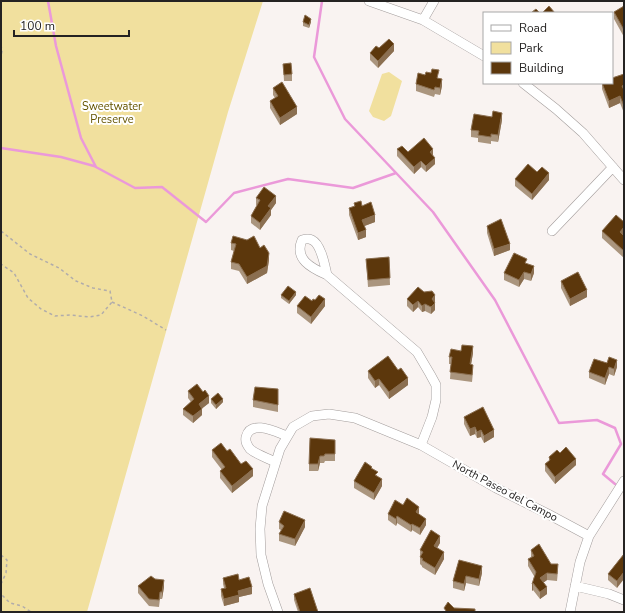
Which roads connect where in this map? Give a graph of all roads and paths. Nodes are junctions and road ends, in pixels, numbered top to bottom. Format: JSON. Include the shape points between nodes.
{"nodes":[{"id":1,"x":369,"y":1,"type":"edge"},
{"id":2,"x":434,"y":1,"type":"edge"},
{"id":3,"x":423,"y":20,"type":"junction"},
{"id":4,"x":1,"y":46,"type":"edge"},
{"id":5,"x":483,"y":55,"type":"edge"},
{"id":6,"x":1,"y":56,"type":"edge"},
{"id":7,"x":524,"y":84,"type":"edge"},
{"id":8,"x":613,"y":167,"type":"junction"},
{"id":9,"x":624,"y":180,"type":"edge"},
{"id":10,"x":1,"y":231,"type":"edge"},
{"id":11,"x":552,"y":231,"type":"dead end"},
{"id":12,"x":1,"y":264,"type":"edge"},
{"id":13,"x":327,"y":275,"type":"dead end"},
{"id":14,"x":112,"y":302,"type":"junction"},
{"id":15,"x":166,"y":330,"type":"dead end"},
{"id":16,"x":287,"y":436,"type":"junction"},
{"id":17,"x":421,"y":445,"type":"junction"},
{"id":18,"x":275,"y":462,"type":"junction"},
{"id":19,"x":624,"y":481,"type":"edge"},
{"id":20,"x":589,"y":536,"type":"junction"},
{"id":21,"x":1,"y":555,"type":"edge"},
{"id":22,"x":1,"y":584,"type":"edge"},
{"id":23,"x":575,"y":586,"type":"junction"},
{"id":24,"x":1,"y":590,"type":"edge"},
{"id":25,"x":624,"y":600,"type":"edge"},
{"id":26,"x":31,"y":612,"type":"edge"},
{"id":27,"x":278,"y":612,"type":"edge"},
{"id":28,"x":570,"y":612,"type":"edge"}],
"edges":[{"from":1,"to":3,"type":"street"},
{"from":2,"to":3,"type":"street"},
{"from":3,"to":5,"type":"street"},
{"from":4,"to":6,"type":"path"},
{"from":7,"to":8,"type":"street","via":[[583,133]]},
{"from":8,"to":9,"type":"street"},
{"from":8,"to":11,"type":"street"},
{"from":10,"to":14,"type":"path","via":[[30,254],[59,268],[76,281],[110,291]]},
{"from":12,"to":14,"type":"path","via":[[14,273],[28,298],[54,316],[101,315]]},
{"from":13,"to":17,"type":"street","via":[[417,352],[430,374],[436,386],[436,400]]},
{"from":14,"to":15,"type":"path"},
{"from":16,"to":17,"type":"street","name":"North Paseo del Campo","via":[[293,427],[312,416],[329,414],[355,418]]},
{"from":16,"to":18,"type":"street","name":"North Paseo del Campo"},
{"from":16,"to":18,"type":"street","via":[[261,427],[252,428],[246,438],[246,444],[252,450]]},
{"from":17,"to":20,"type":"street","name":"North Paseo del Campo","via":[[496,488]]},
{"from":18,"to":27,"type":"street","name":"North Paseo del Campo","via":[[262,506],[260,529],[261,555]]},
{"from":19,"to":20,"type":"street"},
{"from":20,"to":23,"type":"street"},
{"from":21,"to":22,"type":"path","via":[[7,560],[6,573]]},
{"from":23,"to":25,"type":"street"},
{"from":23,"to":28,"type":"street"},
{"from":24,"to":26,"type":"path","via":[[1,594],[10,603]]}]}
